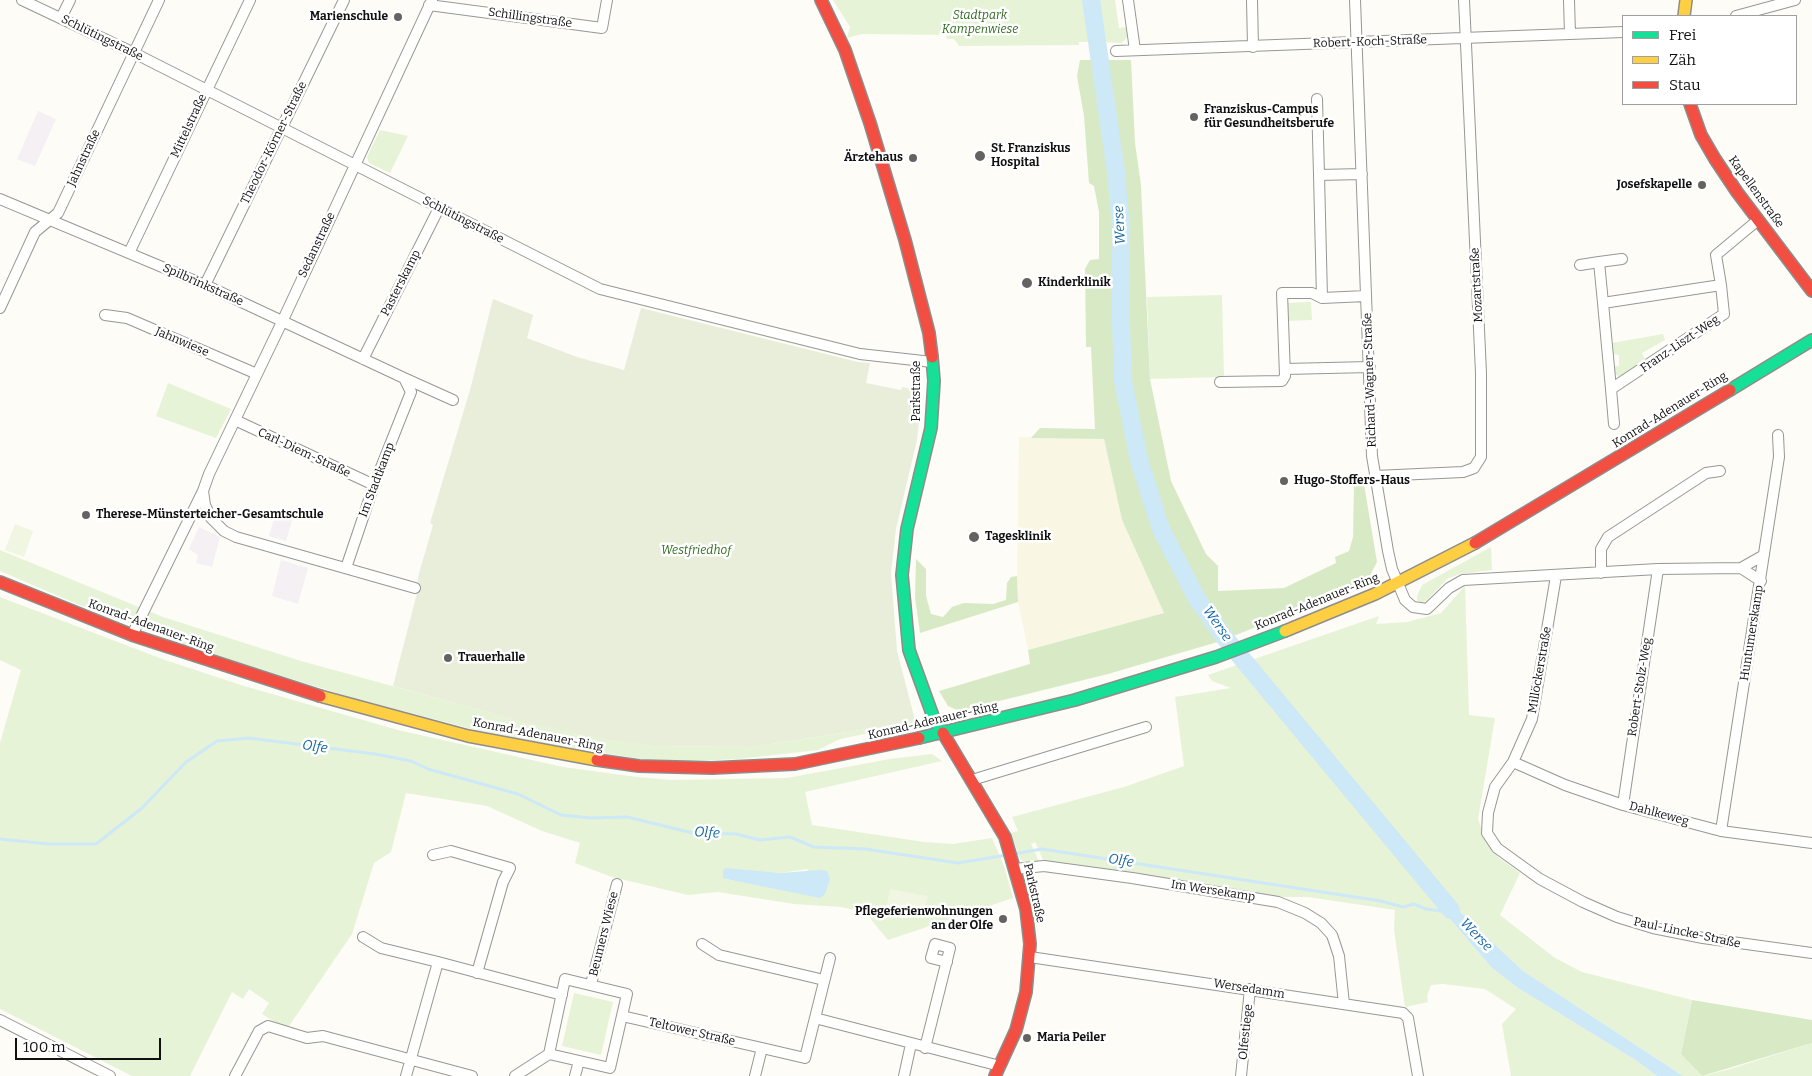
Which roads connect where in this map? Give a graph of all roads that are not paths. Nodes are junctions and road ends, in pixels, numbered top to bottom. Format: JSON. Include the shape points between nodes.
{"nodes":[{"id":1,"x":22,"y":0,"type":"edge"},
{"id":2,"x":70,"y":0,"type":"edge"},
{"id":3,"x":159,"y":0,"type":"edge"},
{"id":4,"x":250,"y":0,"type":"edge"},
{"id":5,"x":344,"y":0,"type":"edge"},
{"id":6,"x":607,"y":0,"type":"edge"},
{"id":7,"x":821,"y":0,"type":"edge"},
{"id":8,"x":1128,"y":0,"type":"edge"},
{"id":9,"x":1252,"y":0,"type":"edge"},
{"id":10,"x":1355,"y":0,"type":"edge"},
{"id":11,"x":1464,"y":0,"type":"edge"},
{"id":12,"x":1569,"y":0,"type":"edge"},
{"id":13,"x":1686,"y":0,"type":"edge"},
{"id":14,"x":1796,"y":0,"type":"edge"},
{"id":15,"x":430,"y":3,"type":"edge"},
{"id":16,"x":1684,"y":15,"type":"edge"},
{"id":17,"x":1740,"y":15,"type":"edge"},
{"id":18,"x":61,"y":18,"type":"junction"},
{"id":19,"x":1622,"y":32,"type":"edge"},
{"id":20,"x":1570,"y":34,"type":"junction"},
{"id":21,"x":1465,"y":39,"type":"junction"},
{"id":22,"x":1356,"y":42,"type":"junction"},
{"id":23,"x":1253,"y":46,"type":"junction"},
{"id":24,"x":1134,"y":50,"type":"junction"},
{"id":25,"x":1116,"y":51,"type":"dead end"},
{"id":26,"x":134,"y":53,"type":"junction"},
{"id":27,"x":206,"y":91,"type":"junction"},
{"id":28,"x":1317,"y":99,"type":"dead end"},
{"id":29,"x":1690,"y":105,"type":"edge"},
{"id":30,"x":281,"y":128,"type":"junction"},
{"id":31,"x":354,"y":165,"type":"junction"},
{"id":32,"x":1362,"y":174,"type":"junction"},
{"id":33,"x":1318,"y":175,"type":"junction"},
{"id":34,"x":0,"y":199,"type":"edge"},
{"id":35,"x":440,"y":208,"type":"junction"},
{"id":36,"x":49,"y":220,"type":"junction"},
{"id":37,"x":1758,"y":220,"type":"junction"},
{"id":38,"x":130,"y":253,"type":"junction"},
{"id":39,"x":1622,"y":259,"type":"dead end"},
{"id":40,"x":1599,"y":262,"type":"junction"},
{"id":41,"x":1580,"y":265,"type":"dead end"},
{"id":42,"x":205,"y":285,"type":"junction"},
{"id":43,"x":1721,"y":285,"type":"junction"},
{"id":44,"x":1812,"y":291,"type":"edge"},
{"id":45,"x":1366,"y":296,"type":"junction"},
{"id":46,"x":1322,"y":298,"type":"junction"},
{"id":47,"x":1603,"y":303,"type":"junction"},
{"id":48,"x":0,"y":308,"type":"edge"},
{"id":49,"x":105,"y":315,"type":"dead end"},
{"id":50,"x":282,"y":322,"type":"junction"},
{"id":51,"x":1812,"y":340,"type":"edge"},
{"id":52,"x":363,"y":358,"type":"junction"},
{"id":53,"x":932,"y":362,"type":"junction"},
{"id":54,"x":1370,"y":367,"type":"junction"},
{"id":55,"x":1285,"y":369,"type":"junction"},
{"id":56,"x":257,"y":374,"type":"junction"},
{"id":57,"x":404,"y":378,"type":"junction"},
{"id":58,"x":1220,"y":382,"type":"dead end"},
{"id":59,"x":1612,"y":389,"type":"junction"},
{"id":60,"x":453,"y":400,"type":"dead end"},
{"id":61,"x":235,"y":420,"type":"junction"},
{"id":62,"x":1614,"y":424,"type":"dead end"},
{"id":63,"x":1778,"y":435,"type":"dead end"},
{"id":64,"x":1720,"y":471,"type":"dead end"},
{"id":65,"x":1374,"y":476,"type":"junction"},
{"id":66,"x":374,"y":485,"type":"junction"},
{"id":67,"x":203,"y":490,"type":"junction"},
{"id":68,"x":1764,"y":556,"type":"junction"},
{"id":69,"x":346,"y":568,"type":"junction"},
{"id":70,"x":1741,"y":568,"type":"junction"},
{"id":71,"x":1658,"y":569,"type":"junction"},
{"id":72,"x":1601,"y":573,"type":"junction"},
{"id":73,"x":1556,"y":576,"type":"junction"},
{"id":74,"x":1761,"y":581,"type":"junction"},
{"id":75,"x":0,"y":582,"type":"edge"},
{"id":76,"x":1397,"y":583,"type":"junction"},
{"id":77,"x":415,"y":588,"type":"dead end"},
{"id":78,"x":132,"y":636,"type":"junction"},
{"id":79,"x":1146,"y":727,"type":"dead end"},
{"id":80,"x":941,"y":733,"type":"junction"},
{"id":81,"x":1513,"y":762,"type":"junction"},
{"id":82,"x":972,"y":780,"type":"junction"},
{"id":83,"x":1623,"y":805,"type":"junction"},
{"id":84,"x":1721,"y":831,"type":"junction"},
{"id":85,"x":1812,"y":843,"type":"edge"},
{"id":86,"x":432,"y":855,"type":"dead end"},
{"id":87,"x":1012,"y":859,"type":"junction"},
{"id":88,"x":617,"y":884,"type":"dead end"},
{"id":89,"x":363,"y":937,"type":"dead end"},
{"id":90,"x":702,"y":944,"type":"dead end"},
{"id":91,"x":1812,"y":953,"type":"edge"},
{"id":92,"x":1030,"y":957,"type":"junction"},
{"id":93,"x":830,"y":958,"type":"dead end"},
{"id":94,"x":438,"y":962,"type":"junction"},
{"id":95,"x":946,"y":962,"type":"dead end"},
{"id":96,"x":477,"y":973,"type":"junction"},
{"id":97,"x":824,"y":980,"type":"junction"},
{"id":98,"x":591,"y":984,"type":"junction"},
{"id":99,"x":1250,"y":989,"type":"junction"},
{"id":100,"x":562,"y":995,"type":"junction"},
{"id":101,"x":1344,"y":1004,"type":"junction"},
{"id":102,"x":622,"y":1016,"type":"junction"},
{"id":103,"x":815,"y":1018,"type":"junction"},
{"id":104,"x":0,"y":1020,"type":"edge"},
{"id":105,"x":911,"y":1044,"type":"junction"},
{"id":106,"x":762,"y":1048,"type":"junction"},
{"id":107,"x":925,"y":1048,"type":"junction"},
{"id":108,"x":549,"y":1054,"type":"junction"},
{"id":109,"x":411,"y":1061,"type":"junction"},
{"id":110,"x":579,"y":1061,"type":"junction"},
{"id":111,"x":998,"y":1071,"type":"edge"},
{"id":112,"x":611,"y":1072,"type":"edge"},
{"id":113,"x":110,"y":1076,"type":"edge"},
{"id":114,"x":235,"y":1076,"type":"edge"},
{"id":115,"x":406,"y":1076,"type":"edge"},
{"id":116,"x":472,"y":1076,"type":"edge"},
{"id":117,"x":515,"y":1076,"type":"edge"},
{"id":118,"x":575,"y":1076,"type":"edge"},
{"id":119,"x":756,"y":1076,"type":"edge"},
{"id":120,"x":904,"y":1076,"type":"edge"},
{"id":121,"x":1241,"y":1076,"type":"edge"},
{"id":122,"x":1418,"y":1076,"type":"edge"}],
"edges":[{"from":1,"to":18,"type":"street","name":"Schlütingstraße"},
{"from":2,"to":18,"type":"street"},
{"from":3,"to":26,"type":"street","name":"Jahnstraße"},
{"from":4,"to":27,"type":"street","name":"Mittelstraße"},
{"from":5,"to":30,"type":"street","name":"Theodor-Körner-Straße"},
{"from":6,"to":15,"type":"street","name":"Schillingstraße","via":[[602,28]]},
{"from":7,"to":53,"type":"main road","name":"Parkstraße","via":[[845,50],[870,123],[922,304]]},
{"from":8,"to":24,"type":"street"},
{"from":9,"to":23,"type":"street"},
{"from":10,"to":22,"type":"street","name":"Richard-Wagner-Straße"},
{"from":11,"to":21,"type":"street","name":"Mozartstraße"},
{"from":12,"to":20,"type":"street"},
{"from":13,"to":16,"type":"main road"},
{"from":14,"to":17,"type":"street"},
{"from":15,"to":31,"type":"street","name":"Sedanstraße"},
{"from":18,"to":26,"type":"street","name":"Schlütingstraße"},
{"from":19,"to":20,"type":"street","name":"Robert-Koch-Straße"},
{"from":20,"to":21,"type":"street","name":"Robert-Koch-Straße"},
{"from":21,"to":22,"type":"street","name":"Robert-Koch-Straße"},
{"from":21,"to":65,"type":"street","name":"Mozartstraße","via":[[1481,372],[1481,457],[1474,468],[1463,472]]},
{"from":22,"to":23,"type":"street","name":"Robert-Koch-Straße"},
{"from":22,"to":32,"type":"street","name":"Richard-Wagner-Straße"},
{"from":23,"to":24,"type":"street","name":"Robert-Koch-Straße"},
{"from":24,"to":25,"type":"street","name":"Robert-Koch-Straße"},
{"from":26,"to":27,"type":"street","name":"Schlütingstraße"},
{"from":26,"to":36,"type":"street","name":"Jahnstraße","via":[[58,213]]},
{"from":27,"to":30,"type":"street","name":"Schlütingstraße"},
{"from":27,"to":38,"type":"street","name":"Mittelstraße"},
{"from":28,"to":33,"type":"street"},
{"from":29,"to":37,"type":"main road","name":"Kapellenstraße","via":[[1701,135]]},
{"from":30,"to":31,"type":"street","name":"Schlütingstraße"},
{"from":30,"to":42,"type":"street","name":"Theodor-Körner-Straße"},
{"from":31,"to":35,"type":"street","name":"Schlütingstraße"},
{"from":31,"to":50,"type":"street","name":"Sedanstraße"},
{"from":32,"to":33,"type":"street"},
{"from":32,"to":45,"type":"street","name":"Richard-Wagner-Straße"},
{"from":33,"to":46,"type":"street"},
{"from":34,"to":36,"type":"street","name":"Spilbrinkstraße"},
{"from":35,"to":52,"type":"street","name":"Pasterskamp"},
{"from":35,"to":53,"type":"street","name":"Schlütingstraße","via":[[600,289],[860,354]]},
{"from":36,"to":38,"type":"street","name":"Spilbrinkstraße"},
{"from":36,"to":48,"type":"street","name":"Jahnstraße","via":[[35,232]]},
{"from":37,"to":43,"type":"street","name":"Franz-Liszt-Weg","via":[[1716,255]]},
{"from":37,"to":44,"type":"main road","name":"Kapellenstraße"},
{"from":38,"to":42,"type":"street","name":"Spilbrinkstraße"},
{"from":39,"to":40,"type":"street"},
{"from":40,"to":41,"type":"street"},
{"from":40,"to":47,"type":"street"},
{"from":42,"to":50,"type":"street","name":"Spilbrinkstraße"},
{"from":43,"to":47,"type":"street"},
{"from":43,"to":59,"type":"street","name":"Franz-Liszt-Weg","via":[[1724,314]]},
{"from":45,"to":46,"type":"street"},
{"from":45,"to":54,"type":"street","name":"Richard-Wagner-Straße"},
{"from":46,"to":55,"type":"street","via":[[1312,293],[1282,293]]},
{"from":47,"to":59,"type":"street"},
{"from":49,"to":56,"type":"street","name":"Jahnwiese","via":[[126,318]]},
{"from":50,"to":52,"type":"street","name":"Spilbrinkstraße"},
{"from":50,"to":56,"type":"street","name":"Sedanstraße"},
{"from":51,"to":76,"type":"main road","name":"Konrad-Adenauer-Ring","via":[[1492,533]]},
{"from":52,"to":57,"type":"street","name":"Spilbrinkstraße"},
{"from":53,"to":80,"type":"main road","name":"Parkstraße","via":[[931,428],[907,530],[902,575],[909,650]]},
{"from":54,"to":55,"type":"street"},
{"from":54,"to":65,"type":"street","name":"Richard-Wagner-Straße"},
{"from":55,"to":58,"type":"street","via":[[1280,382]]},
{"from":56,"to":61,"type":"street","name":"Sedanstraße"},
{"from":57,"to":60,"type":"street","name":"Spilbrinkstraße"},
{"from":57,"to":66,"type":"street","name":"Im Stadtkamp","via":[[411,392]]},
{"from":59,"to":62,"type":"street"},
{"from":61,"to":66,"type":"street","name":"Carl-Diem-Straße"},
{"from":61,"to":67,"type":"street","name":"Sedanstraße"},
{"from":63,"to":68,"type":"street","name":"Huntumerskamp","via":[[1779,457]]},
{"from":64,"to":72,"type":"street","via":[[1706,473],[1608,537],[1602,549]]},
{"from":65,"to":76,"type":"street","name":"Richard-Wagner-Straße"},
{"from":66,"to":69,"type":"street","name":"Im Stadtkamp"},
{"from":67,"to":69,"type":"street","via":[[207,510],[224,531],[250,542]]},
{"from":67,"to":78,"type":"street","name":"Sedanstraße"},
{"from":68,"to":70,"type":"street"},
{"from":68,"to":74,"type":"street","name":"Huntumerskamp"},
{"from":69,"to":77,"type":"street"},
{"from":70,"to":71,"type":"street"},
{"from":70,"to":74,"type":"street"},
{"from":71,"to":72,"type":"street"},
{"from":71,"to":83,"type":"street","name":"Robert-Stolz-Weg"},
{"from":72,"to":73,"type":"street"},
{"from":73,"to":76,"type":"street","via":[[1463,580],[1449,588],[1431,606],[1422,609],[1405,600]]},
{"from":73,"to":81,"type":"street","name":"Millöckerstraße","via":[[1532,718]]},
{"from":74,"to":84,"type":"street","name":"Huntumerskamp"},
{"from":75,"to":78,"type":"main road","name":"Konrad-Adenauer-Ring"},
{"from":76,"to":80,"type":"main road","name":"Konrad-Adenauer-Ring","via":[[1216,657],[1075,700]]},
{"from":78,"to":80,"type":"main road","name":"Konrad-Adenauer-Ring","via":[[258,678],[402,719],[522,748],[604,762],[712,768],[795,764]]},
{"from":79,"to":82,"type":"street"},
{"from":80,"to":82,"type":"main road","name":"Parkstraße"},
{"from":81,"to":83,"type":"street","name":"Dahlkeweg"},
{"from":81,"to":91,"type":"street","name":"Paul-Lincke-Straße","via":[[1495,787],[1487,833],[1497,848],[1521,867],[1583,902],[1652,928]]},
{"from":82,"to":87,"type":"main road","name":"Parkstraße","via":[[1001,830]]},
{"from":83,"to":84,"type":"street","name":"Dahlkeweg"},
{"from":84,"to":85,"type":"street","name":"Dahlkeweg"},
{"from":86,"to":96,"type":"street","via":[[451,851],[510,868],[502,882]]},
{"from":87,"to":92,"type":"main road","name":"Parkstraße","via":[[1026,909]]},
{"from":87,"to":101,"type":"street","name":"Im Wersekamp","via":[[1278,902],[1305,913],[1332,936],[1339,956]]},
{"from":88,"to":98,"type":"street","name":"Beumers Wiese"},
{"from":89,"to":94,"type":"street","via":[[381,948]]},
{"from":90,"to":97,"type":"street","via":[[719,955]]},
{"from":92,"to":99,"type":"street","name":"Wersedamm"},
{"from":92,"to":111,"type":"main road","name":"Parkstraße","via":[[1026,992]]},
{"from":93,"to":97,"type":"street","name":"Teltower Straße"},
{"from":94,"to":96,"type":"street"},
{"from":94,"to":109,"type":"street"},
{"from":95,"to":107,"type":"street"},
{"from":96,"to":100,"type":"street"},
{"from":97,"to":103,"type":"street","name":"Teltower Straße"},
{"from":98,"to":100,"type":"street","name":"Beumers Wiese","via":[[565,979]]},
{"from":98,"to":102,"type":"street","name":"Beumers Wiese","via":[[627,994]]},
{"from":99,"to":101,"type":"street","name":"Wersedamm"},
{"from":99,"to":121,"type":"street","name":"Olfestiege"},
{"from":100,"to":108,"type":"street","name":"Beumers Wiese"},
{"from":101,"to":122,"type":"street","name":"Wersedamm","via":[[1403,1013],[1408,1018]]},
{"from":102,"to":106,"type":"street","name":"Teltower Straße"},
{"from":102,"to":112,"type":"street","name":"Beumers Wiese"},
{"from":103,"to":105,"type":"street"},
{"from":103,"to":106,"type":"street","name":"Teltower Straße","via":[[805,1058]]},
{"from":104,"to":113,"type":"street"},
{"from":105,"to":107,"type":"street"},
{"from":105,"to":120,"type":"street"},
{"from":106,"to":119,"type":"street"},
{"from":107,"to":111,"type":"street"},
{"from":108,"to":110,"type":"street","name":"Beumers Wiese"},
{"from":108,"to":117,"type":"street"},
{"from":109,"to":114,"type":"street","via":[[323,1036],[307,1038],[268,1026],[258,1031]]},
{"from":109,"to":115,"type":"street"},
{"from":109,"to":116,"type":"street"},
{"from":110,"to":112,"type":"street","name":"Beumers Wiese"},
{"from":110,"to":118,"type":"street"}]}
